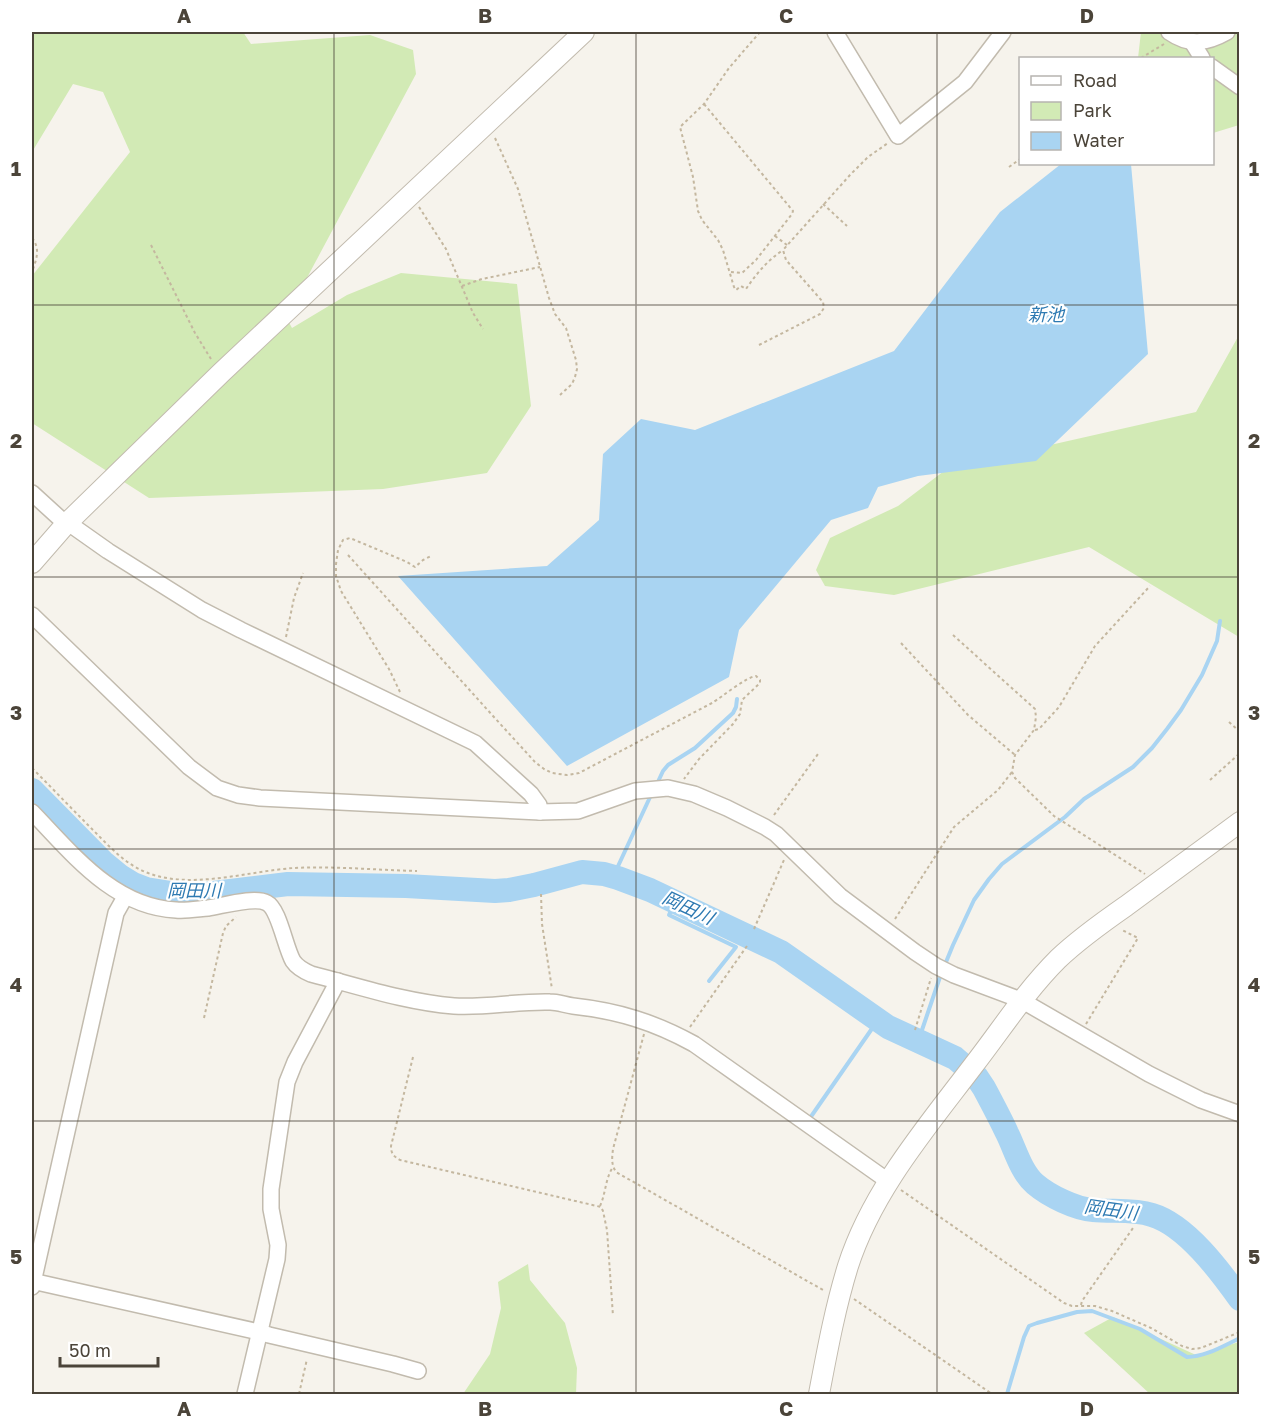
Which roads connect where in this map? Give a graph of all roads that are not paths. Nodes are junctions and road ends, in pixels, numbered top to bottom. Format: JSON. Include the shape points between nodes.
{"nodes":[{"id":1,"x":584,"y":32,"type":"edge"},
{"id":2,"x":835,"y":32,"type":"edge"},
{"id":3,"x":1003,"y":32,"type":"edge"},
{"id":4,"x":1227,"y":32,"type":"edge"},
{"id":5,"x":1172,"y":34,"type":"edge"},
{"id":6,"x":1192,"y":42,"type":"junction"},
{"id":7,"x":1201,"y":57,"type":"edge"},
{"id":8,"x":1214,"y":68,"type":"edge"},
{"id":9,"x":1239,"y":87,"type":"edge"},
{"id":10,"x":32,"y":493,"type":"edge"},
{"id":11,"x":66,"y":524,"type":"junction"},
{"id":12,"x":32,"y":563,"type":"edge"},
{"id":13,"x":32,"y":615,"type":"edge"},
{"id":14,"x":32,"y":812,"type":"edge"},
{"id":15,"x":540,"y":812,"type":"junction"},
{"id":16,"x":1239,"y":822,"type":"edge"},
{"id":17,"x":125,"y":897,"type":"junction"},
{"id":18,"x":338,"y":981,"type":"junction"},
{"id":19,"x":1021,"y":1000,"type":"junction"},
{"id":20,"x":1239,"y":1114,"type":"edge"},
{"id":21,"x":888,"y":1182,"type":"junction"},
{"id":22,"x":32,"y":1283,"type":"edge"},
{"id":23,"x":259,"y":1332,"type":"junction"},
{"id":24,"x":418,"y":1371,"type":"dead end"},
{"id":25,"x":245,"y":1395,"type":"edge"},
{"id":26,"x":819,"y":1395,"type":"edge"}],
"edges":[{"from":1,"to":11,"type":"street"},
{"from":2,"to":3,"type":"street","via":[[898,136],[965,82]]},
{"from":4,"to":6,"type":"street"},
{"from":5,"to":6,"type":"street"},
{"from":6,"to":7,"type":"street"},
{"from":8,"to":9,"type":"street"},
{"from":10,"to":11,"type":"street"},
{"from":11,"to":12,"type":"street"},
{"from":11,"to":15,"type":"street","via":[[202,610],[475,743],[531,794]]},
{"from":13,"to":15,"type":"street","via":[[189,767],[217,788],[260,798]]},
{"from":14,"to":17,"type":"street","via":[[93,873]]},
{"from":15,"to":19,"type":"street","via":[[579,811],[635,792],[668,788],[694,794],[776,834],[840,896],[936,966]]},
{"from":16,"to":19,"type":"street","via":[[1110,917],[1058,960]]},
{"from":17,"to":18,"type":"street","via":[[176,910],[267,902],[274,910],[293,962],[311,975]]},
{"from":17,"to":22,"type":"street","via":[[116,913]]},
{"from":18,"to":21,"type":"street","via":[[415,1001],[456,1006],[553,1002],[647,1022],[694,1044]]},
{"from":18,"to":23,"type":"street","via":[[288,1082],[271,1189],[277,1259]]},
{"from":19,"to":20,"type":"street","via":[[1149,1074]]},
{"from":19,"to":21,"type":"street"},
{"from":21,"to":26,"type":"street","via":[[848,1266]]},
{"from":22,"to":23,"type":"street"},
{"from":23,"to":24,"type":"street"},
{"from":23,"to":25,"type":"street"}]}
